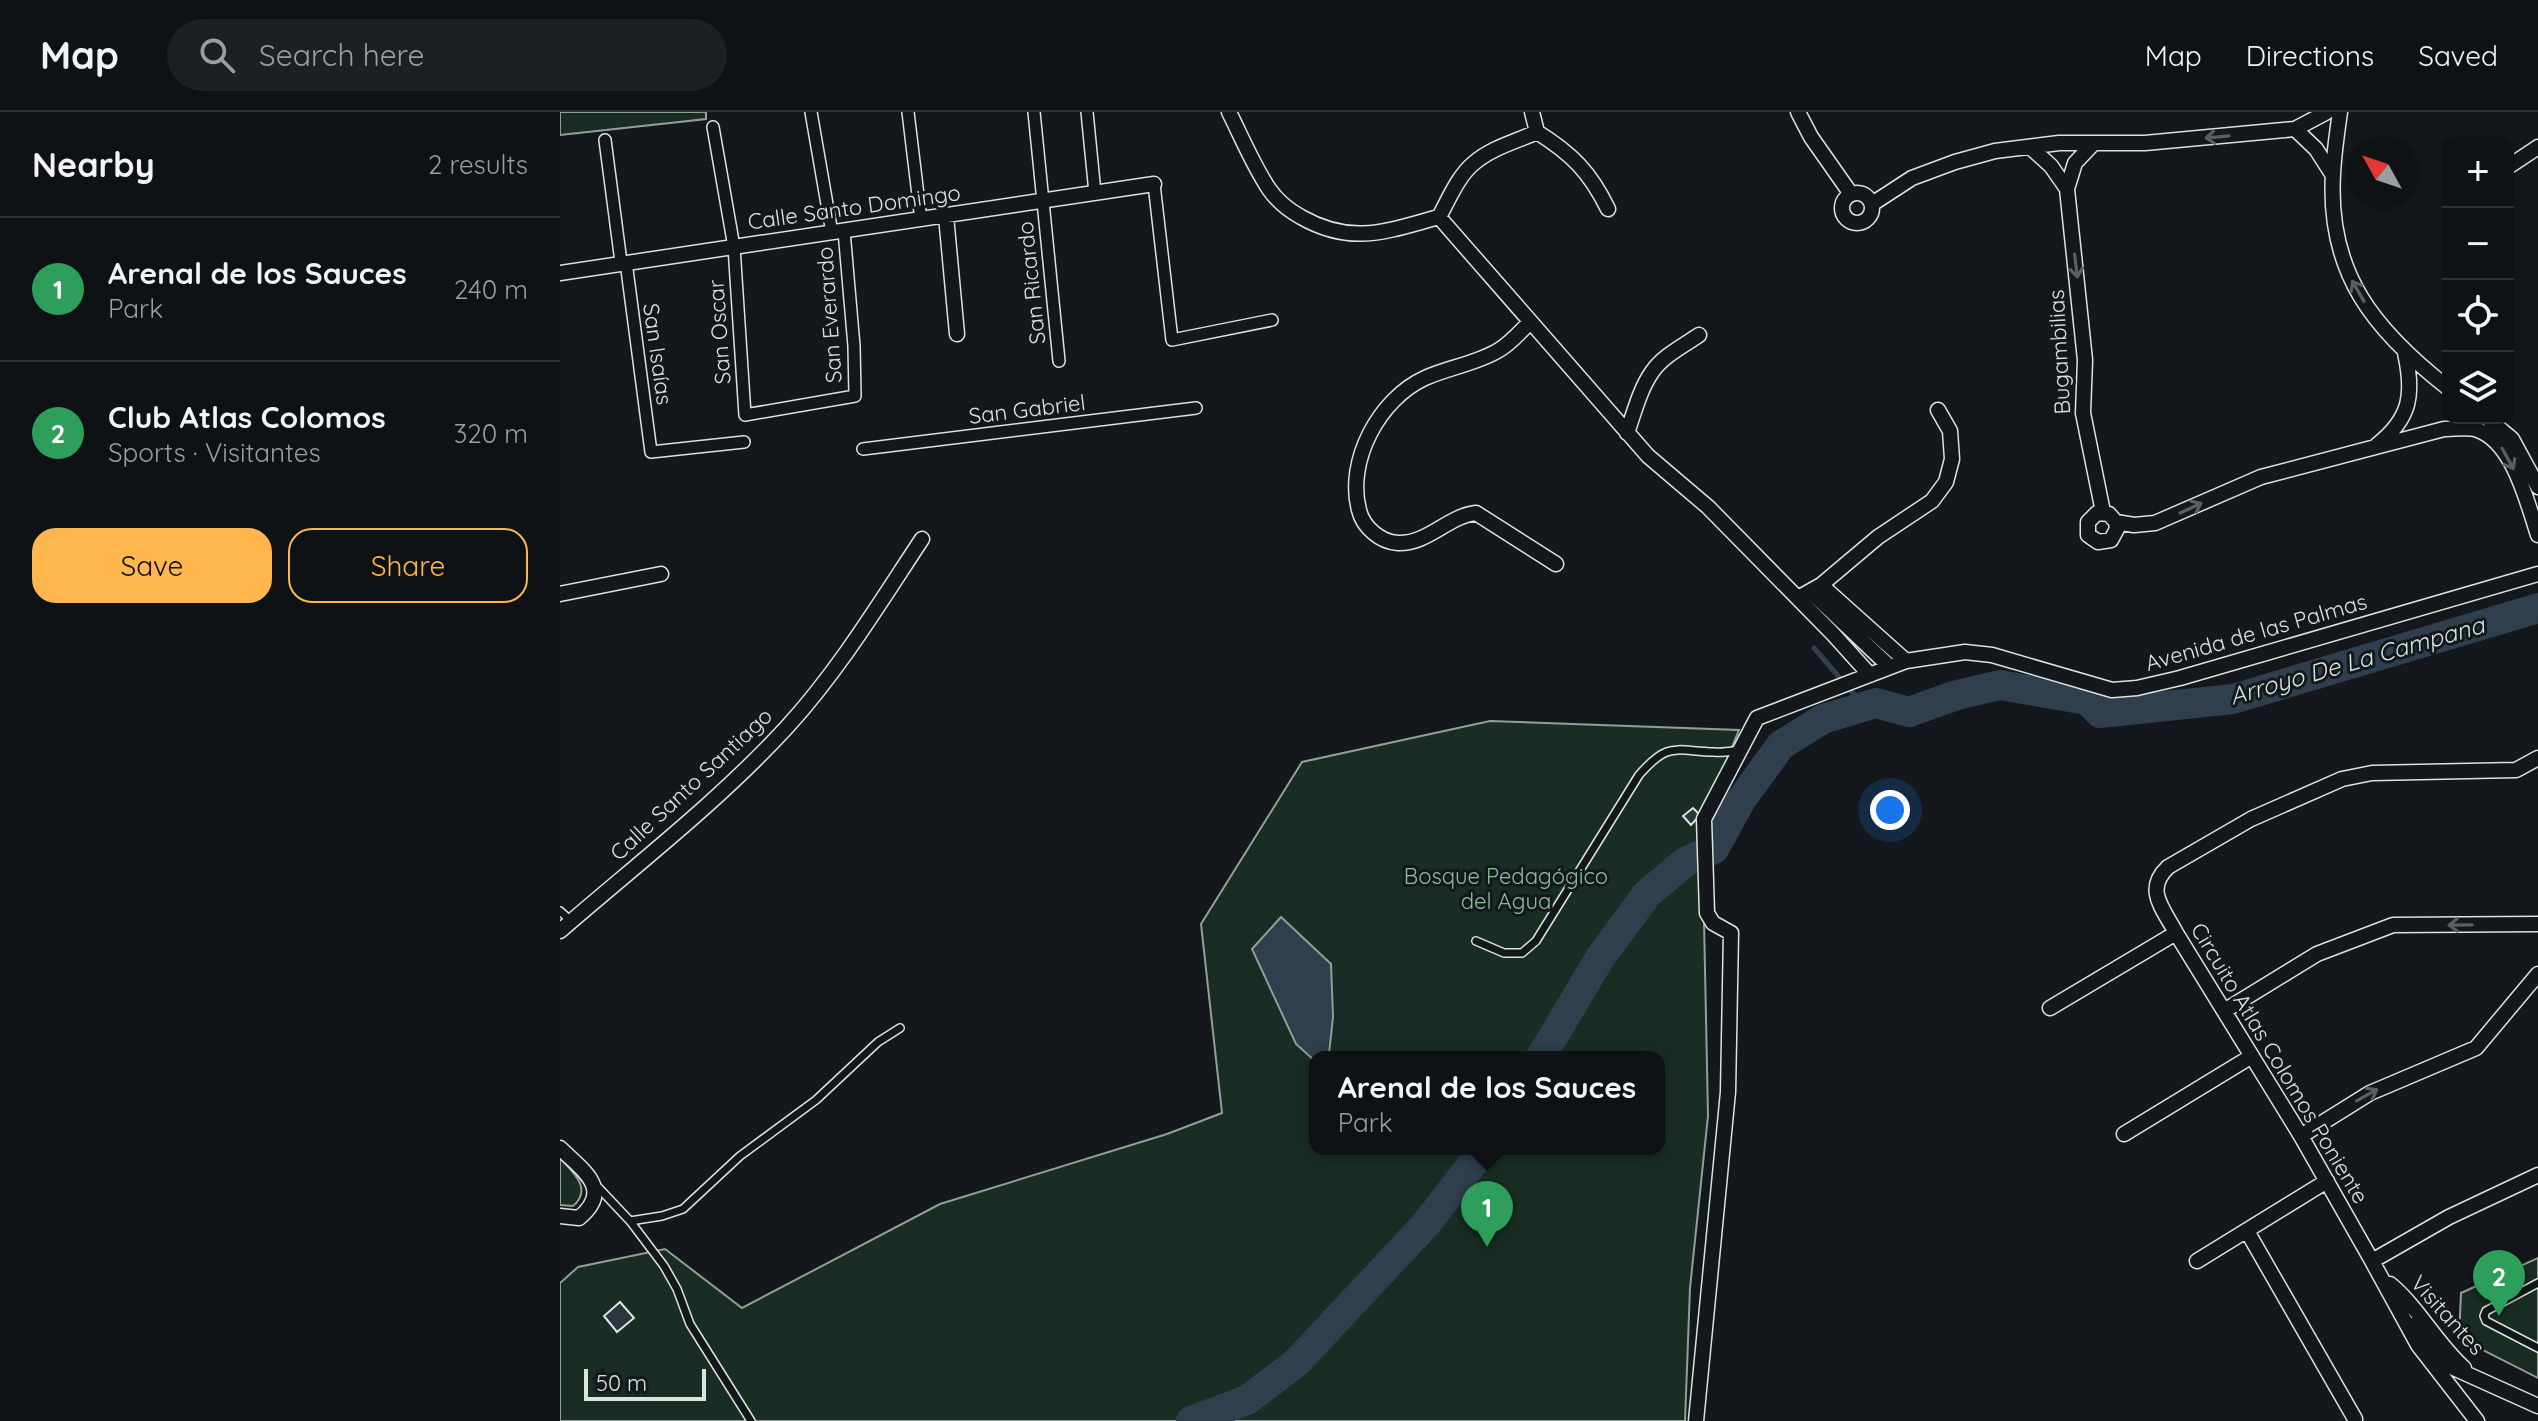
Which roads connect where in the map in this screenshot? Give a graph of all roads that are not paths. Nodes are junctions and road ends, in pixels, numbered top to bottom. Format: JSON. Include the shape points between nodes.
{"nodes":[{"id":1,"x":811,"y":112,"type":"edge"},
{"id":2,"x":908,"y":112,"type":"edge"},
{"id":3,"x":1034,"y":112,"type":"edge"},
{"id":4,"x":1087,"y":112,"type":"edge"},
{"id":5,"x":1229,"y":112,"type":"edge"},
{"id":6,"x":1532,"y":112,"type":"edge"},
{"id":7,"x":1798,"y":112,"type":"edge"},
{"id":8,"x":2327,"y":112,"type":"edge"},
{"id":9,"x":2340,"y":112,"type":"edge"},
{"id":10,"x":713,"y":127,"type":"dead end"},
{"id":11,"x":2295,"y":129,"type":"junction"},
{"id":12,"x":1537,"y":132,"type":"junction"},
{"id":13,"x":605,"y":140,"type":"dead end"},
{"id":14,"x":2093,"y":144,"type":"junction"},
{"id":15,"x":2030,"y":147,"type":"junction"},
{"id":16,"x":2538,"y":147,"type":"edge"},
{"id":17,"x":2514,"y":163,"type":"edge"},
{"id":18,"x":2332,"y":175,"type":"junction"},
{"id":19,"x":1154,"y":184,"type":"joint"},
{"id":20,"x":2067,"y":189,"type":"junction"},
{"id":21,"x":1095,"y":193,"type":"junction"},
{"id":22,"x":1851,"y":194,"type":"junction"},
{"id":23,"x":1043,"y":201,"type":"junction"},
{"id":24,"x":1872,"y":204,"type":"junction"},
{"id":25,"x":1608,"y":209,"type":"dead end"},
{"id":26,"x":946,"y":216,"type":"junction"},
{"id":27,"x":1439,"y":217,"type":"junction"},
{"id":28,"x":921,"y":220,"type":"junction"},
{"id":29,"x":838,"y":232,"type":"junction"},
{"id":30,"x":734,"y":247,"type":"junction"},
{"id":31,"x":623,"y":262,"type":"junction"},
{"id":32,"x":560,"y":273,"type":"edge"},
{"id":33,"x":1272,"y":320,"type":"dead end"},
{"id":34,"x":1530,"y":322,"type":"junction"},
{"id":35,"x":957,"y":334,"type":"dead end"},
{"id":36,"x":1699,"y":335,"type":"dead end"},
{"id":37,"x":2405,"y":353,"type":"junction"},
{"id":38,"x":1059,"y":361,"type":"dead end"},
{"id":39,"x":2442,"y":383,"type":"edge"},
{"id":40,"x":1196,"y":408,"type":"dead end"},
{"id":41,"x":1938,"y":410,"type":"dead end"},
{"id":42,"x":745,"y":415,"type":"joint"},
{"id":43,"x":2494,"y":424,"type":"edge"},
{"id":44,"x":1627,"y":433,"type":"junction"},
{"id":45,"x":744,"y":442,"type":"dead end"},
{"id":46,"x":2374,"y":447,"type":"junction"},
{"id":47,"x":863,"y":449,"type":"dead end"},
{"id":48,"x":2538,"y":487,"type":"edge"},
{"id":49,"x":2103,"y":512,"type":"junction"},
{"id":50,"x":2116,"y":522,"type":"junction"},
{"id":51,"x":2538,"y":535,"type":"edge"},
{"id":52,"x":922,"y":539,"type":"dead end"},
{"id":53,"x":1556,"y":564,"type":"dead end"},
{"id":54,"x":661,"y":574,"type":"dead end"},
{"id":55,"x":2538,"y":574,"type":"edge"},
{"id":56,"x":1810,"y":592,"type":"junction"},
{"id":57,"x":560,"y":594,"type":"edge"},
{"id":58,"x":1906,"y":661,"type":"junction"},
{"id":59,"x":1890,"y":667,"type":"junction"},
{"id":60,"x":1863,"y":678,"type":"junction"},
{"id":61,"x":1740,"y":750,"type":"junction"},
{"id":62,"x":2538,"y":758,"type":"edge"},
{"id":63,"x":564,"y":921,"type":"edge"},
{"id":64,"x":2538,"y":924,"type":"edge"},
{"id":65,"x":2176,"y":933,"type":"junction"},
{"id":66,"x":1476,"y":941,"type":"dead end"},
{"id":67,"x":2538,"y":974,"type":"edge"},
{"id":68,"x":2050,"y":1008,"type":"dead end"},
{"id":69,"x":2224,"y":1011,"type":"junction"},
{"id":70,"x":900,"y":1028,"type":"dead end"},
{"id":71,"x":2252,"y":1056,"type":"junction"},
{"id":72,"x":2124,"y":1134,"type":"dead end"},
{"id":73,"x":2301,"y":1136,"type":"junction"},
{"id":74,"x":560,"y":1148,"type":"edge"},
{"id":75,"x":2538,"y":1175,"type":"edge"},
{"id":76,"x":2327,"y":1181,"type":"junction"},
{"id":77,"x":594,"y":1183,"type":"junction"},
{"id":78,"x":560,"y":1216,"type":"edge"},
{"id":79,"x":630,"y":1221,"type":"junction"},
{"id":80,"x":2247,"y":1231,"type":"junction"},
{"id":81,"x":2197,"y":1261,"type":"dead end"},
{"id":82,"x":2372,"y":1261,"type":"junction"},
{"id":83,"x":2538,"y":1283,"type":"edge"},
{"id":84,"x":2538,"y":1348,"type":"edge"},
{"id":85,"x":2436,"y":1369,"type":"junction"},
{"id":86,"x":2538,"y":1407,"type":"edge"},
{"id":87,"x":2355,"y":1419,"type":"edge"},
{"id":88,"x":751,"y":1421,"type":"edge"},
{"id":89,"x":1696,"y":1421,"type":"edge"},
{"id":90,"x":2477,"y":1421,"type":"edge"}],
"edges":[{"from":1,"to":29,"type":"street","name":"San Everardo"},
{"from":2,"to":28,"type":"street"},
{"from":3,"to":23,"type":"street","name":"San Ricardo"},
{"from":4,"to":21,"type":"street"},
{"from":5,"to":27,"type":"street","via":[[1270,192],[1309,222],[1352,235]]},
{"from":6,"to":12,"type":"street"},
{"from":7,"to":22,"type":"street"},
{"from":8,"to":11,"type":"street"},
{"from":9,"to":18,"type":"street"},
{"from":10,"to":30,"type":"street","name":"San Oscar"},
{"from":11,"to":14,"type":"street","one_way":true},
{"from":11,"to":18,"type":"street"},
{"from":12,"to":25,"type":"street","via":[[1581,165]]},
{"from":12,"to":27,"type":"street","via":[[1474,162]]},
{"from":13,"to":31,"type":"street","name":"San Isaías"},
{"from":14,"to":15,"type":"street"},
{"from":14,"to":20,"type":"street","via":[[2075,163]]},
{"from":15,"to":20,"type":"street"},
{"from":15,"to":24,"type":"street","via":[[1955,162],[1912,178]]},
{"from":16,"to":17,"type":"street"},
{"from":37,"to":18,"type":"street","one_way":true,"via":[[2371,313],[2343,261],[2336,238]]},
{"from":19,"to":21,"type":"street","name":"Calle Santo Domingo"},
{"from":19,"to":33,"type":"street","via":[[1172,340]]},
{"from":20,"to":49,"type":"street","name":"Bugambilias","one_way":true,"via":[[2085,360],[2083,413]]},
{"from":21,"to":23,"type":"street","name":"Calle Santo Domingo"},
{"from":22,"to":24,"type":"street","via":[[1864,194]]},
{"from":22,"to":24,"type":"street","via":[[1842,209],[1853,223],[1865,221]]},
{"from":23,"to":26,"type":"street","name":"Calle Santo Domingo"},
{"from":23,"to":38,"type":"street","name":"San Ricardo"},
{"from":26,"to":28,"type":"street","name":"Calle Santo Domingo"},
{"from":26,"to":35,"type":"street"},
{"from":27,"to":34,"type":"street"},
{"from":28,"to":29,"type":"street","name":"Calle Santo Domingo"},
{"from":29,"to":30,"type":"street","name":"Calle Santo Domingo"},
{"from":29,"to":42,"type":"street","name":"San Everardo","via":[[854,346],[855,396]]},
{"from":30,"to":31,"type":"street","name":"Calle Santo Domingo"},
{"from":30,"to":42,"type":"street","name":"San Oscar"},
{"from":31,"to":32,"type":"street","name":"Calle Santo Domingo"},
{"from":31,"to":45,"type":"street","name":"San Isaías","via":[[651,452]]},
{"from":34,"to":44,"type":"street"},
{"from":34,"to":53,"type":"street","via":[[1483,359],[1423,379],[1399,394],[1366,439],[1354,494],[1361,519],[1376,536],[1396,543],[1417,541],[1462,515],[1476,513]]},
{"from":36,"to":44,"type":"street","via":[[1652,372]]},
{"from":37,"to":39,"type":"street"},
{"from":37,"to":46,"type":"street","via":[[2409,404],[2399,424]]},
{"from":40,"to":47,"type":"street","name":"San Gabriel"},
{"from":41,"to":56,"type":"street","via":[[1950,431],[1952,459],[1946,482],[1932,501]]},
{"from":43,"to":48,"type":"street","via":[[2512,439]]},
{"from":44,"to":56,"type":"street"},
{"from":50,"to":46,"type":"street","one_way":true,"via":[[2155,523],[2261,477]]},
{"from":46,"to":51,"type":"street","one_way":true,"via":[[2444,429],[2472,428],[2490,437],[2516,474]]},
{"from":49,"to":50,"type":"street"},
{"from":49,"to":50,"type":"street","via":[[2088,522],[2092,540],[2111,540]]},
{"from":52,"to":63,"type":"street","name":"Calle Santo Santiago","via":[[834,672],[787,727],[738,777]]},
{"from":54,"to":57,"type":"street"},
{"from":55,"to":58,"type":"street","name":"Avenida de las Palmas","via":[[2137,688],[2112,690],[1992,655],[1965,652]]},
{"from":56,"to":58,"type":"street"},
{"from":56,"to":59,"type":"street"},
{"from":56,"to":60,"type":"street"},
{"from":58,"to":59,"type":"street","name":"Avenida de las Palmas"},
{"from":59,"to":60,"type":"street","name":"Avenida de las Palmas"},
{"from":60,"to":61,"type":"street","name":"Avenida de las Palmas","via":[[1757,718]]},
{"from":61,"to":66,"type":"lane","via":[[1672,749],[1653,759],[1536,941],[1522,953],[1504,953]]},
{"from":61,"to":89,"type":"street","via":[[1704,819],[1707,913],[1731,933],[1731,949],[1728,1092]]},
{"from":62,"to":65,"type":"street","name":"Circuito Atlas Colomos Poniente","via":[[2516,770],[2372,773],[2342,779],[2251,819],[2159,876],[2158,899]]},
{"from":64,"to":69,"type":"street","one_way":true,"via":[[2393,925],[2317,954]]},
{"from":65,"to":68,"type":"street"},
{"from":65,"to":69,"type":"street","name":"Circuito Atlas Colomos Poniente"},
{"from":73,"to":67,"type":"street","one_way":true,"via":[[2370,1093],[2476,1048]]},
{"from":69,"to":71,"type":"street","name":"Circuito Atlas Colomos Poniente"},
{"from":70,"to":79,"type":"lane","via":[[740,1156],[683,1209]]},
{"from":71,"to":72,"type":"street"},
{"from":71,"to":73,"type":"street","name":"Circuito Atlas Colomos Poniente"},
{"from":73,"to":76,"type":"street","name":"Circuito Atlas Colomos Poniente"},
{"from":74,"to":77,"type":"street"},
{"from":75,"to":82,"type":"street"},
{"from":76,"to":80,"type":"street"},
{"from":76,"to":82,"type":"street","name":"Circuito Atlas Colomos Poniente"},
{"from":77,"to":78,"type":"street","via":[[596,1197],[588,1210],[579,1218]]},
{"from":77,"to":79,"type":"lane"},
{"from":79,"to":88,"type":"lane","via":[[664,1266],[690,1324]]},
{"from":80,"to":81,"type":"street"},
{"from":80,"to":87,"type":"street"},
{"from":82,"to":85,"type":"street"},
{"from":82,"to":86,"type":"street","via":[[2439,1358]]},
{"from":83,"to":84,"type":"lane","via":[[2484,1316]]},
{"from":85,"to":86,"type":"street"},
{"from":85,"to":90,"type":"street"}]}
